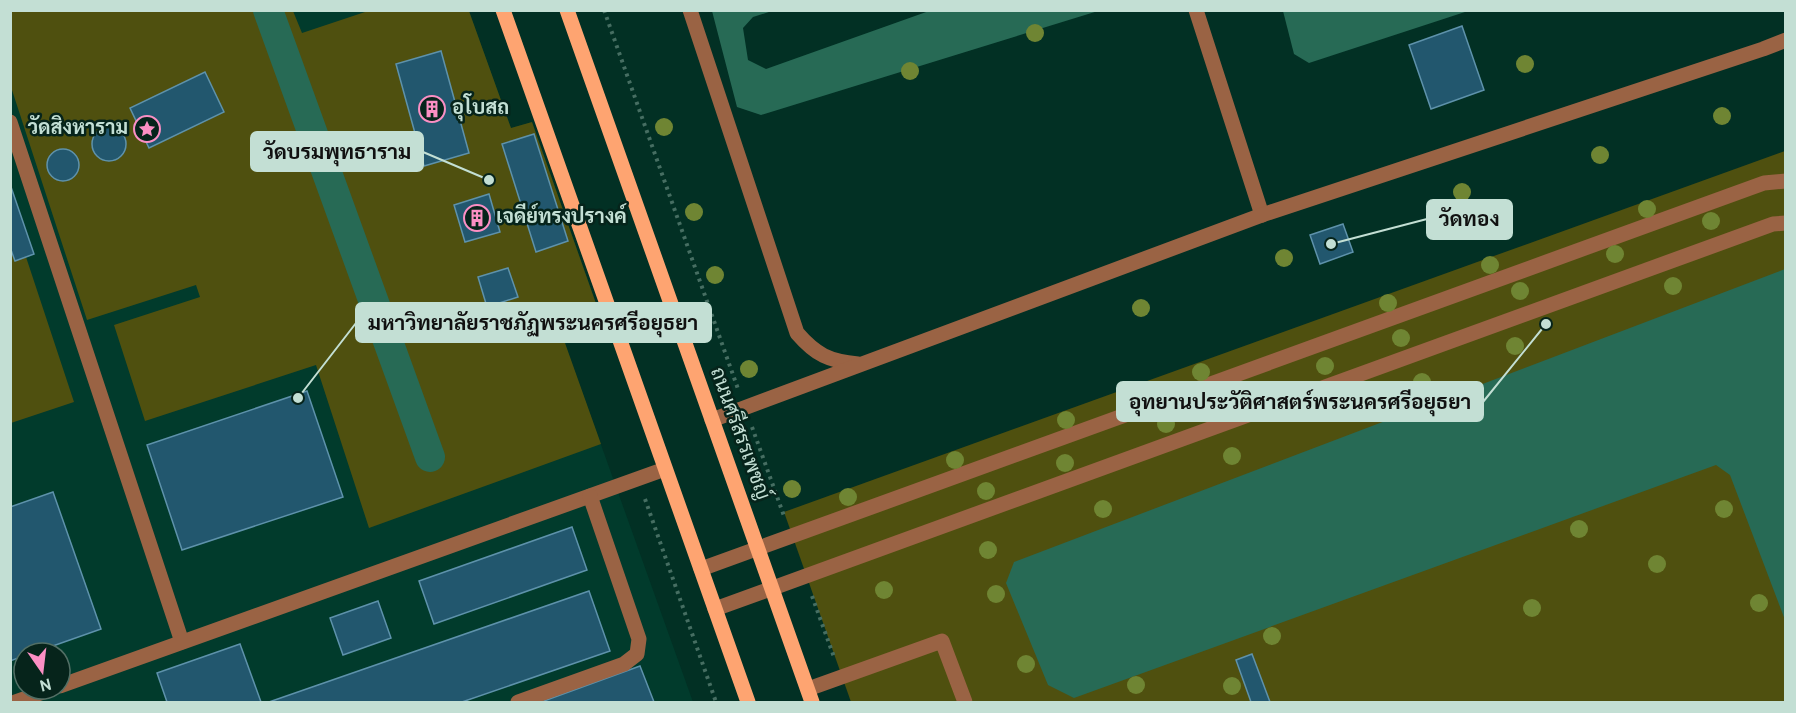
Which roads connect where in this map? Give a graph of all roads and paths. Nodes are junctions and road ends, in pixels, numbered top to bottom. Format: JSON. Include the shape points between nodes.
{"nodes":[{"id":1,"x":503,"y":10,"type":"edge"},
{"id":2,"x":567,"y":10,"type":"edge"},
{"id":3,"x":604,"y":10,"type":"edge"},
{"id":4,"x":690,"y":10,"type":"edge"},
{"id":5,"x":1196,"y":10,"type":"edge"},
{"id":6,"x":1785,"y":40,"type":"edge"},
{"id":7,"x":10,"y":122,"type":"edge"},
{"id":8,"x":1785,"y":180,"type":"edge"},
{"id":9,"x":1262,"y":215,"type":"junction"},
{"id":10,"x":1785,"y":223,"type":"edge"},
{"id":11,"x":861,"y":364,"type":"junction"},
{"id":12,"x":745,"y":408,"type":"junction"},
{"id":13,"x":712,"y":420,"type":"junction"},
{"id":14,"x":665,"y":469,"type":"junction"},
{"id":15,"x":638,"y":478,"type":"junction"},
{"id":16,"x":590,"y":496,"type":"junction"},
{"id":17,"x":791,"y":536,"type":"junction"},
{"id":18,"x":757,"y":548,"type":"junction"},
{"id":19,"x":701,"y":569,"type":"junction"},
{"id":20,"x":805,"y":576,"type":"junction"},
{"id":21,"x":772,"y":588,"type":"junction"},
{"id":22,"x":715,"y":609,"type":"junction"},
{"id":23,"x":182,"y":642,"type":"junction"},
{"id":24,"x":841,"y":677,"type":"junction"},
{"id":25,"x":72,"y":682,"type":"edge"},
{"id":26,"x":810,"y":696,"type":"edge"},
{"id":27,"x":518,"y":702,"type":"edge"},
{"id":28,"x":716,"y":702,"type":"edge"},
{"id":29,"x":748,"y":702,"type":"edge"},
{"id":30,"x":965,"y":702,"type":"edge"}],
"edges":[{"from":1,"to":14,"type":"main road"},
{"from":2,"to":13,"type":"main road","name":"ถนนศรีสรรเพชญ์"},
{"from":3,"to":12,"type":"path"},
{"from":4,"to":11,"type":"street","via":[[797,333],[812,350],[836,362]]},
{"from":5,"to":9,"type":"street"},
{"from":6,"to":9,"type":"street"},
{"from":7,"to":23,"type":"street"},
{"from":8,"to":17,"type":"street","via":[[1764,183]]},
{"from":9,"to":11,"type":"street"},
{"from":10,"to":20,"type":"street","via":[[1773,224]]},
{"from":11,"to":12,"type":"street"},
{"from":12,"to":13,"type":"street"},
{"from":12,"to":17,"type":"path"},
{"from":13,"to":18,"type":"main road","name":"ถนนศรีสรรเพชญ์"},
{"from":14,"to":15,"type":"street"},
{"from":14,"to":19,"type":"main road"},
{"from":15,"to":16,"type":"street"},
{"from":15,"to":28,"type":"path"},
{"from":16,"to":23,"type":"street"},
{"from":16,"to":27,"type":"street","via":[[639,639],[637,654],[624,664]]},
{"from":17,"to":18,"type":"street"},
{"from":18,"to":19,"type":"street"},
{"from":18,"to":21,"type":"main road","name":"ถนนศรีสรรเพชญ์"},
{"from":19,"to":22,"type":"main road"},
{"from":20,"to":21,"type":"street"},
{"from":20,"to":24,"type":"path"},
{"from":21,"to":22,"type":"street"},
{"from":21,"to":26,"type":"main road","name":"ถนนศรีสรรเพชญ์"},
{"from":22,"to":29,"type":"main road"},
{"from":23,"to":25,"type":"street"},
{"from":24,"to":26,"type":"street"},
{"from":24,"to":30,"type":"street","via":[[942,641]]}]}
